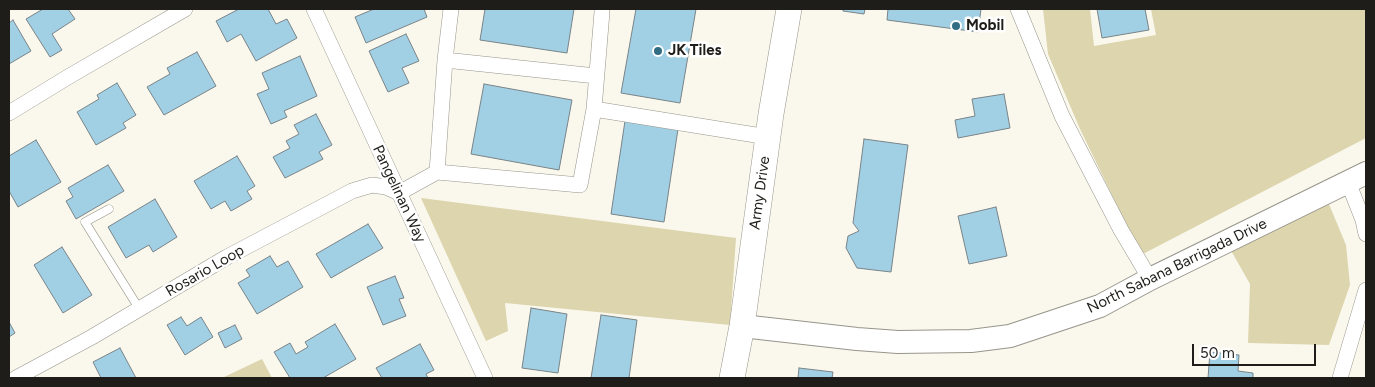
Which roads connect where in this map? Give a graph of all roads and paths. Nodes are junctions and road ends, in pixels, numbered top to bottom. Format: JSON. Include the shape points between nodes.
{"nodes":[{"id":1,"x":185,"y":9,"type":"edge"},
{"id":2,"x":314,"y":9,"type":"edge"},
{"id":3,"x":451,"y":9,"type":"edge"},
{"id":4,"x":789,"y":9,"type":"edge"},
{"id":5,"x":1018,"y":9,"type":"edge"},
{"id":6,"x":602,"y":12,"type":"dead end"},
{"id":7,"x":445,"y":60,"type":"junction"},
{"id":8,"x":596,"y":76,"type":"junction"},
{"id":9,"x":594,"y":109,"type":"junction"},
{"id":10,"x":9,"y":114,"type":"edge"},
{"id":11,"x":768,"y":137,"type":"junction"},
{"id":12,"x":437,"y":172,"type":"junction"},
{"id":13,"x":1357,"y":178,"type":"edge"},
{"id":14,"x":399,"y":193,"type":"junction"},
{"id":15,"x":109,"y":209,"type":"dead end"},
{"id":16,"x":1366,"y":234,"type":"edge"},
{"id":17,"x":1150,"y":280,"type":"junction"},
{"id":18,"x":1366,"y":290,"type":"edge"},
{"id":19,"x":140,"y":310,"type":"junction"},
{"id":20,"x":742,"y":326,"type":"junction"},
{"id":21,"x":16,"y":378,"type":"edge"},
{"id":22,"x":485,"y":378,"type":"edge"},
{"id":23,"x":732,"y":378,"type":"edge"},
{"id":24,"x":1340,"y":378,"type":"edge"}],
"edges":[{"from":1,"to":10,"type":"street"},
{"from":2,"to":14,"type":"street","name":"Pangelinan Way"},
{"from":3,"to":7,"type":"street"},
{"from":4,"to":11,"type":"main road","name":"Army Drive"},
{"from":5,"to":17,"type":"street","via":[[1062,116]]},
{"from":6,"to":8,"type":"street"},
{"from":7,"to":8,"type":"street"},
{"from":7,"to":12,"type":"street"},
{"from":8,"to":9,"type":"street"},
{"from":9,"to":11,"type":"street"},
{"from":9,"to":12,"type":"street","via":[[580,185]]},
{"from":11,"to":20,"type":"main road","name":"Army Drive"},
{"from":12,"to":14,"type":"street"},
{"from":13,"to":16,"type":"street"},
{"from":13,"to":17,"type":"main road","name":"North Sabana Barrigada Drive"},
{"from":14,"to":19,"type":"street","name":"Rosario Loop","via":[[372,185],[352,191],[227,257]]},
{"from":14,"to":22,"type":"street","name":"Pangelinan Way"},
{"from":15,"to":19,"type":"lane","via":[[85,222]]},
{"from":17,"to":20,"type":"main road","name":"North Sabana Barrigada Drive","via":[[1071,317],[1010,336],[971,342],[868,340]]},
{"from":18,"to":24,"type":"street"},
{"from":19,"to":21,"type":"street","name":"Rosario Loop"},
{"from":20,"to":23,"type":"main road","name":"Army Drive"}]}
